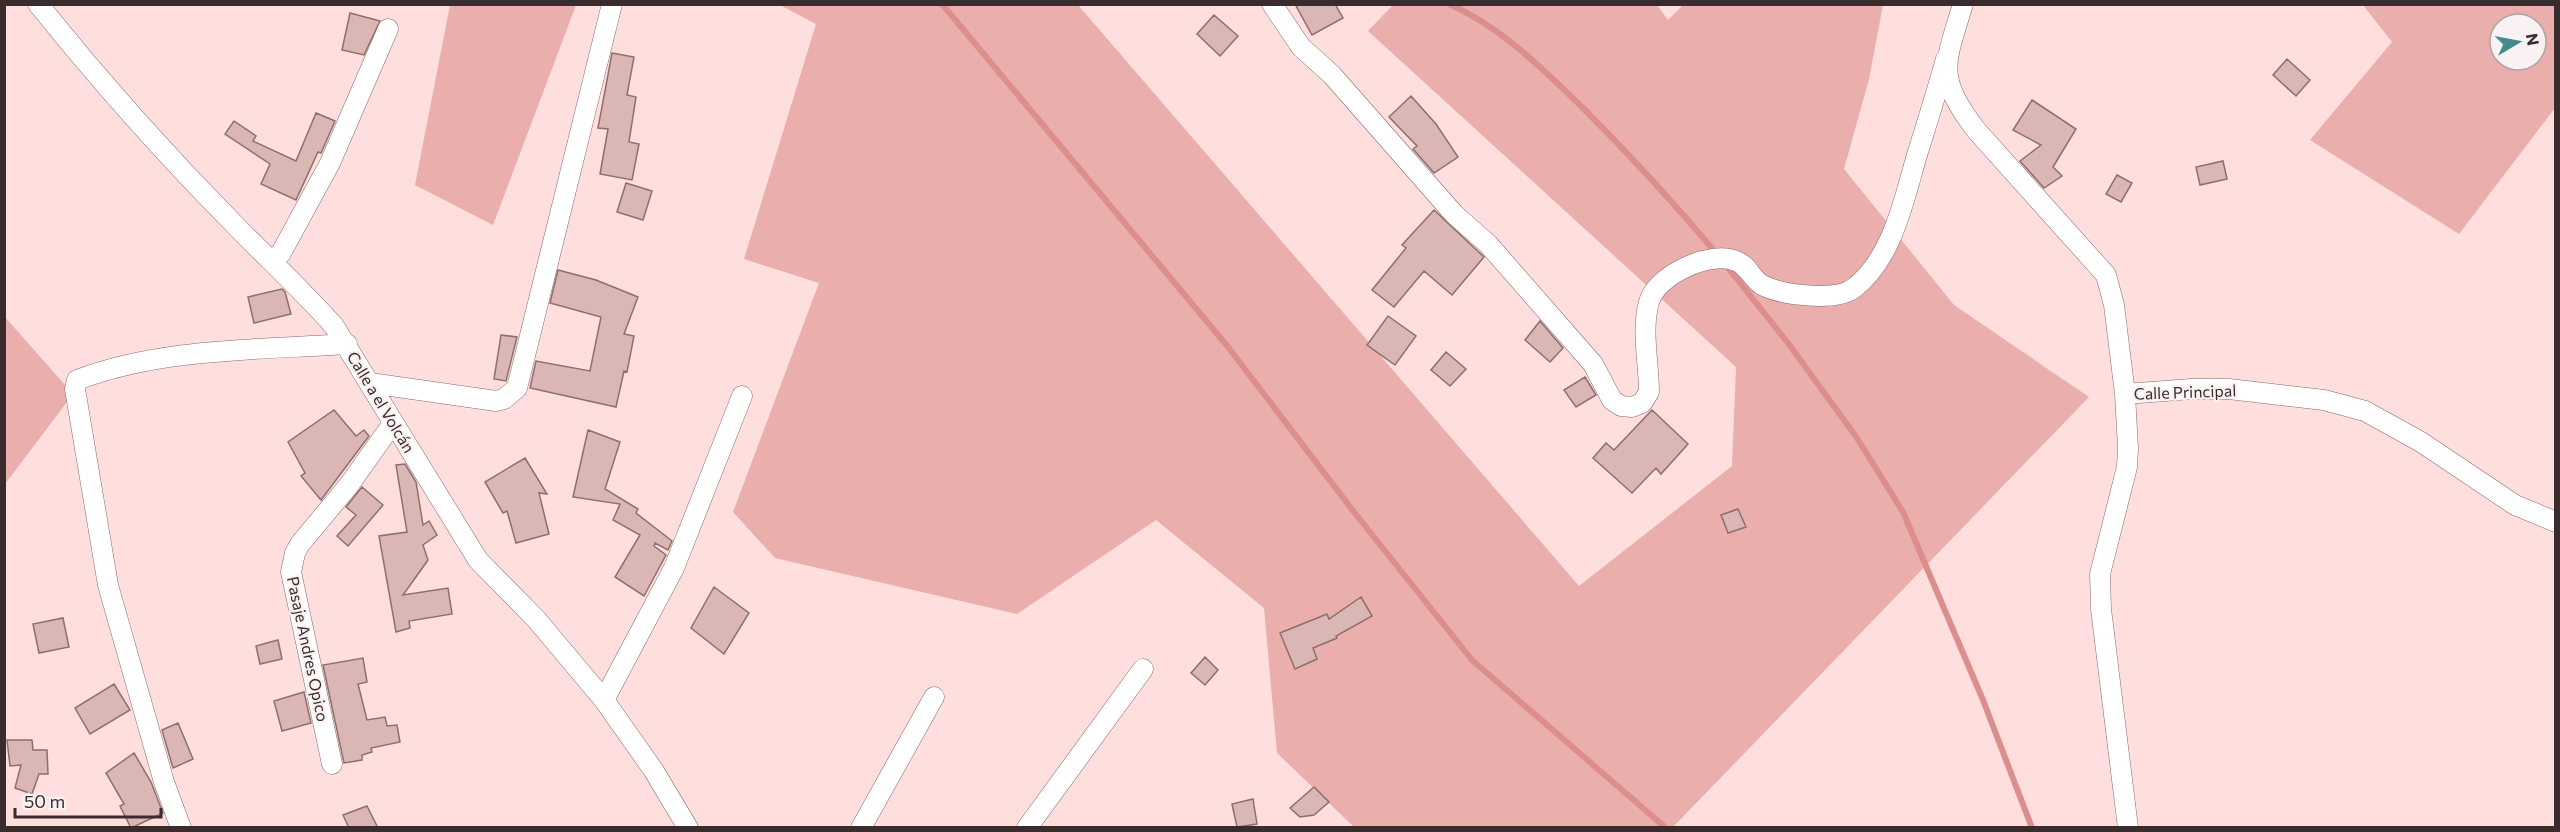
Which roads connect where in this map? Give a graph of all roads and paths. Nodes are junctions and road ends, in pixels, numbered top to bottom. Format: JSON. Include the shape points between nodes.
{"nodes":[{"id":1,"x":38,"y":4,"type":"edge"},
{"id":2,"x":612,"y":4,"type":"edge"},
{"id":3,"x":1272,"y":4,"type":"edge"},
{"id":4,"x":1963,"y":4,"type":"edge"},
{"id":5,"x":388,"y":29,"type":"dead end"},
{"id":6,"x":1946,"y":60,"type":"junction"},
{"id":7,"x":272,"y":261,"type":"junction"},
{"id":8,"x":346,"y":344,"type":"junction"},
{"id":9,"x":370,"y":383,"type":"junction"},
{"id":10,"x":2125,"y":394,"type":"junction"},
{"id":11,"x":742,"y":396,"type":"dead end"},
{"id":12,"x":393,"y":423,"type":"junction"},
{"id":13,"x":2556,"y":522,"type":"edge"},
{"id":14,"x":1143,"y":669,"type":"dead end"},
{"id":15,"x":934,"y":697,"type":"dead end"},
{"id":16,"x":604,"y":700,"type":"junction"},
{"id":17,"x":332,"y":764,"type":"dead end"},
{"id":18,"x":182,"y":828,"type":"edge"},
{"id":19,"x":688,"y":828,"type":"edge"},
{"id":20,"x":861,"y":828,"type":"edge"},
{"id":21,"x":1027,"y":828,"type":"edge"},
{"id":22,"x":2128,"y":828,"type":"edge"}],
"edges":[{"from":1,"to":7,"type":"street","name":"Calle a el Volcán","via":[[88,67]]},
{"from":2,"to":9,"type":"street","via":[[517,388],[496,401]]},
{"from":3,"to":6,"type":"street","via":[[1301,47],[1332,75],[1454,214],[1488,244],[1593,364],[1612,400],[1632,407],[1642,403],[1649,392],[1649,300],[1655,288],[1672,274],[1699,262],[1734,260],[1763,285],[1826,297],[1844,295],[1867,277],[1899,216]]},
{"from":4,"to":6,"type":"street","name":"Calle Principal"},
{"from":5,"to":7,"type":"street","via":[[330,163]]},
{"from":6,"to":10,"type":"street","name":"Calle Principal","via":[[1947,75],[1960,108],[1976,130],[2106,275],[2115,305]]},
{"from":7,"to":8,"type":"street","name":"Calle a el Volcán","via":[[334,326]]},
{"from":8,"to":9,"type":"street","name":"Calle a el Volcán"},
{"from":8,"to":18,"type":"street","via":[[156,360],[110,367],[77,380],[75,389],[108,585],[164,782]]},
{"from":9,"to":12,"type":"street","name":"Calle a el Volcán"},
{"from":10,"to":13,"type":"street","name":"Calle Principal","via":[[2229,388],[2324,400],[2365,411],[2421,442],[2515,505]]},
{"from":10,"to":22,"type":"street","via":[[2127,467],[2100,574],[2106,656]]},
{"from":11,"to":16,"type":"street","via":[[674,568]]},
{"from":12,"to":16,"type":"street","name":"Calle a el Volcán","via":[[478,560],[536,619]]},
{"from":12,"to":17,"type":"street","name":"Pasaje Andres Opico","via":[[300,544],[292,562]]},
{"from":14,"to":21,"type":"street"},
{"from":15,"to":20,"type":"street"},
{"from":16,"to":19,"type":"street","name":"Calle a el Volcán"}]}
